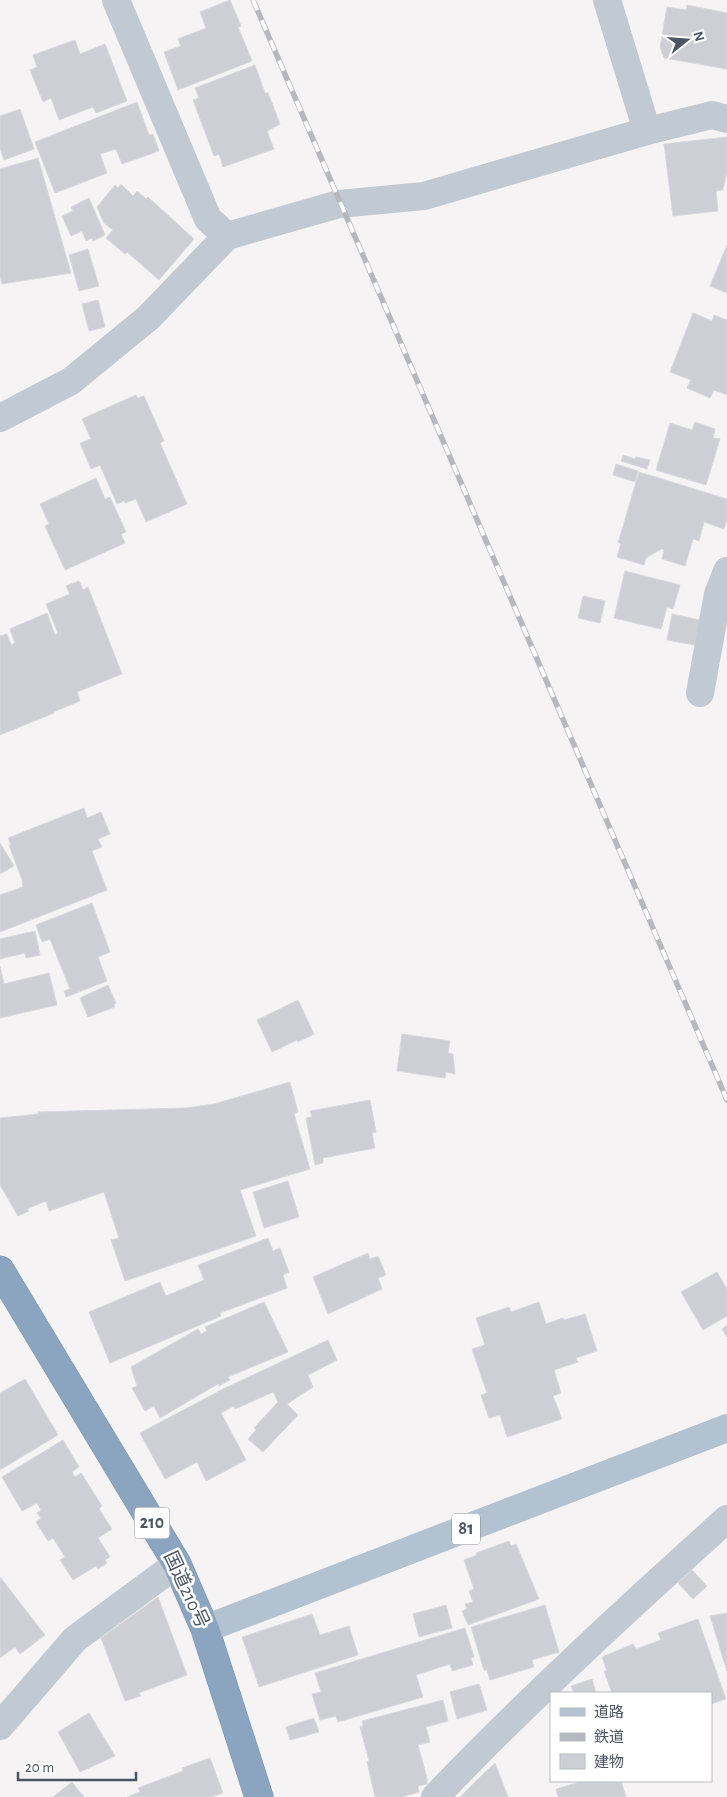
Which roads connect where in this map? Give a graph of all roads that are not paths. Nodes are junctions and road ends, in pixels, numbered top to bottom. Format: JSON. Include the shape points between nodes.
{"nodes":[{"id":1,"x":116,"y":0,"type":"edge"},
{"id":2,"x":607,"y":0,"type":"edge"},
{"id":3,"x":727,"y":119,"type":"edge"},
{"id":4,"x":647,"y":131,"type":"junction"},
{"id":5,"x":227,"y":236,"type":"junction"},
{"id":6,"x":0,"y":418,"type":"edge"},
{"id":7,"x":727,"y":571,"type":"edge"},
{"id":8,"x":700,"y":693,"type":"dead end"},
{"id":9,"x":0,"y":1270,"type":"edge"},
{"id":10,"x":727,"y":1428,"type":"edge"},
{"id":11,"x":727,"y":1519,"type":"edge"},
{"id":12,"x":176,"y":1564,"type":"junction"},
{"id":13,"x":205,"y":1629,"type":"junction"},
{"id":14,"x":0,"y":1726,"type":"edge"},
{"id":15,"x":259,"y":1797,"type":"edge"},
{"id":16,"x":436,"y":1797,"type":"edge"}],
"edges":[{"from":1,"to":5,"type":"street","via":[[208,219]]},
{"from":2,"to":4,"type":"street"},
{"from":3,"to":4,"type":"street","via":[[712,115]]},
{"from":4,"to":5,"type":"street","via":[[424,196],[339,204]]},
{"from":5,"to":6,"type":"street","via":[[148,318],[71,382]]},
{"from":7,"to":8,"type":"street","via":[[718,594]]},
{"from":9,"to":12,"type":"highway","name":"国道210号","number":"210"},
{"from":10,"to":13,"type":"main road","number":"81"},
{"from":11,"to":16,"type":"street","via":[[614,1622],[474,1756]]},
{"from":12,"to":13,"type":"highway","name":"国道210号","number":"210"},
{"from":12,"to":14,"type":"street","via":[[75,1639]]},
{"from":13,"to":15,"type":"highway","name":"国道210号","number":"210"}]}
